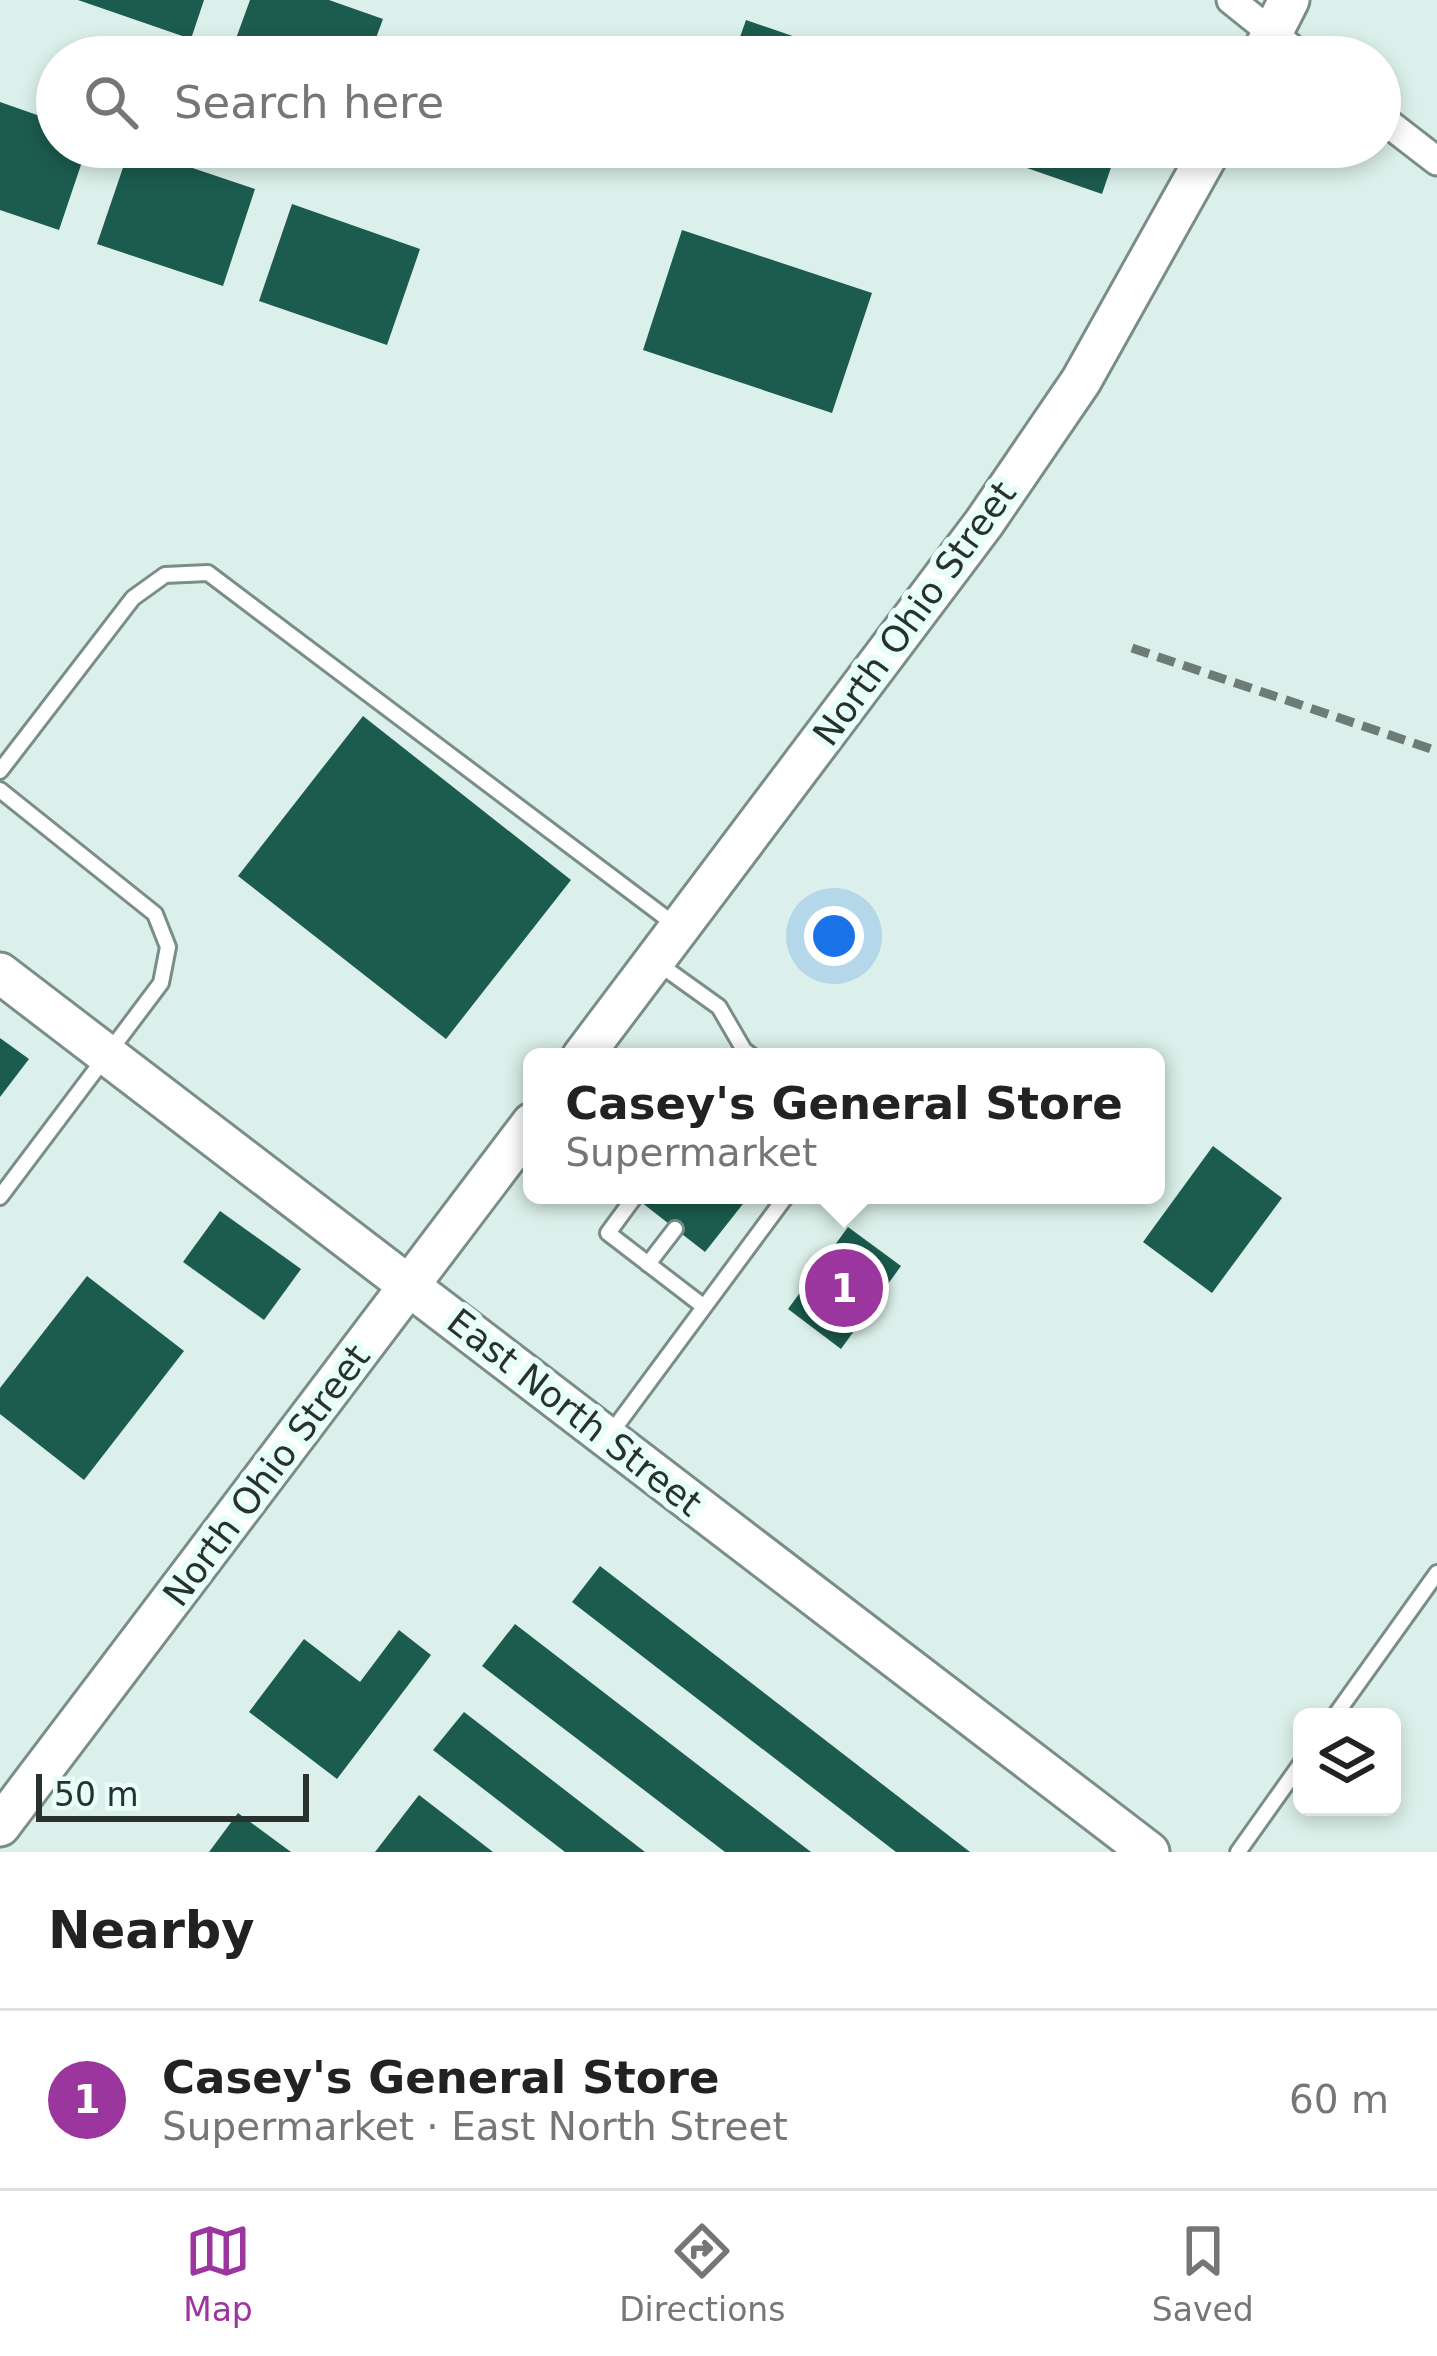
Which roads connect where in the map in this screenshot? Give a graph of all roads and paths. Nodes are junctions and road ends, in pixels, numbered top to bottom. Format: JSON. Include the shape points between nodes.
{"nodes":[{"id":1,"x":1231,"y":0,"type":"edge"},
{"id":2,"x":1280,"y":36,"type":"edge"},
{"id":3,"x":1401,"y":133,"type":"edge"},
{"id":4,"x":1437,"y":161,"type":"edge"},
{"id":5,"x":1200,"y":168,"type":"edge"},
{"id":6,"x":0,"y":771,"type":"edge"},
{"id":7,"x":0,"y":790,"type":"edge"},
{"id":8,"x":680,"y":927,"type":"junction"},
{"id":9,"x":655,"y":961,"type":"junction"},
{"id":10,"x":0,"y":973,"type":"edge"},
{"id":11,"x":589,"y":1048,"type":"edge"},
{"id":12,"x":741,"y":1048,"type":"edge"},
{"id":13,"x":109,"y":1055,"type":"junction"},
{"id":14,"x":523,"y":1135,"type":"edge"},
{"id":15,"x":0,"y":1197,"type":"edge"},
{"id":16,"x":629,"y":1204,"type":"edge"},
{"id":17,"x":780,"y":1204,"type":"edge"},
{"id":18,"x":675,"y":1229,"type":"dead end"},
{"id":19,"x":648,"y":1264,"type":"junction"},
{"id":20,"x":411,"y":1285,"type":"junction"},
{"id":21,"x":703,"y":1306,"type":"junction"},
{"id":22,"x":608,"y":1438,"type":"junction"},
{"id":23,"x":1437,"y":1573,"type":"edge"},
{"id":24,"x":1340,"y":1708,"type":"edge"},
{"id":25,"x":1293,"y":1775,"type":"edge"},
{"id":26,"x":0,"y":1826,"type":"edge"},
{"id":27,"x":1149,"y":1852,"type":"edge"},
{"id":28,"x":1238,"y":1852,"type":"edge"}],
"edges":[{"from":1,"to":2,"type":"street"},
{"from":3,"to":4,"type":"street"},
{"from":5,"to":8,"type":"main road","name":"North Ohio Street","via":[[1069,399]]},
{"from":6,"to":8,"type":"lane","via":[[133,598],[165,575],[208,574]]},
{"from":7,"to":13,"type":"lane","via":[[155,914],[168,947],[161,983]]},
{"from":8,"to":9,"type":"main road","name":"North Ohio Street"},
{"from":9,"to":11,"type":"main road","name":"North Ohio Street"},
{"from":9,"to":12,"type":"lane","via":[[718,1006]]},
{"from":10,"to":13,"type":"main road","name":"East North Street"},
{"from":13,"to":15,"type":"lane"},
{"from":13,"to":20,"type":"main road","name":"East North Street"},
{"from":14,"to":20,"type":"main road","name":"North Ohio Street"},
{"from":16,"to":19,"type":"lane","via":[[608,1233]]},
{"from":17,"to":21,"type":"lane"},
{"from":18,"to":19,"type":"lane"},
{"from":19,"to":21,"type":"lane"},
{"from":20,"to":22,"type":"main road","name":"East North Street"},
{"from":20,"to":26,"type":"main road","name":"North Ohio Street"},
{"from":21,"to":22,"type":"lane"},
{"from":22,"to":27,"type":"main road","name":"East North Street"},
{"from":23,"to":24,"type":"lane"},
{"from":25,"to":28,"type":"lane"}]}
